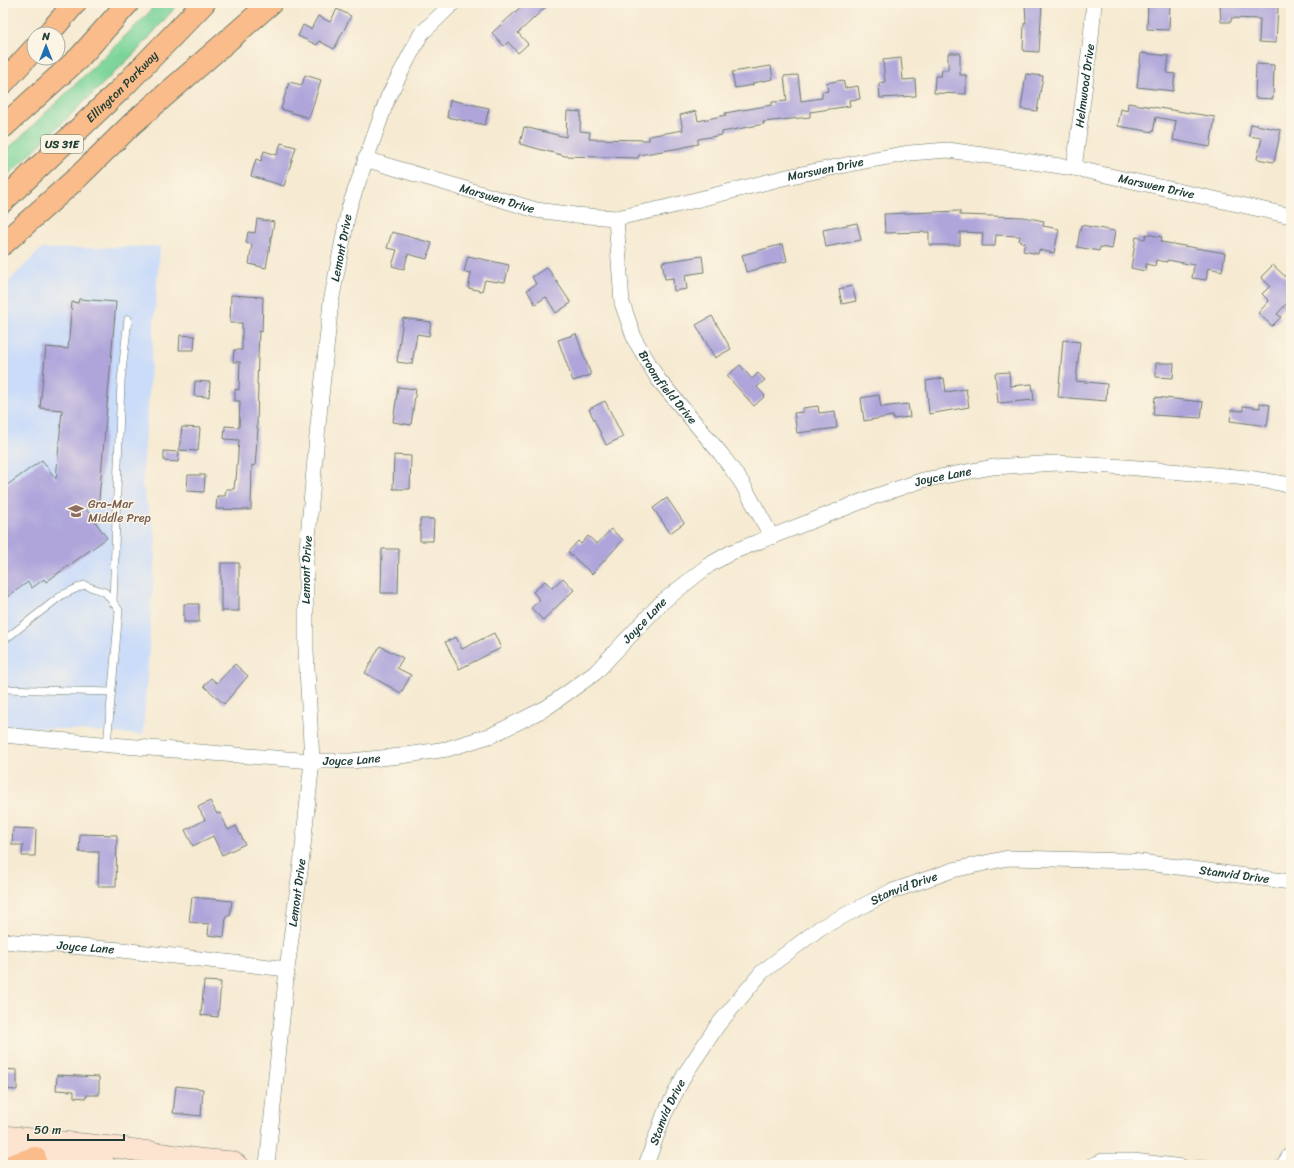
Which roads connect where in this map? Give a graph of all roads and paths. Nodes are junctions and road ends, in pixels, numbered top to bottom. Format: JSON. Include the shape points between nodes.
{"nodes":[{"id":1,"x":76,"y":3,"type":"edge"},
{"id":2,"x":128,"y":3,"type":"edge"},
{"id":3,"x":204,"y":3,"type":"edge"},
{"id":4,"x":271,"y":3,"type":"edge"},
{"id":5,"x":453,"y":3,"type":"edge"},
{"id":6,"x":1094,"y":3,"type":"edge"},
{"id":7,"x":55,"y":26,"type":"edge"},
{"id":8,"x":26,"y":58,"type":"edge"},
{"id":9,"x":3,"y":83,"type":"edge"},
{"id":10,"x":3,"y":127,"type":"edge"},
{"id":11,"x":365,"y":159,"type":"junction"},
{"id":12,"x":1074,"y":168,"type":"junction"},
{"id":13,"x":3,"y":201,"type":"edge"},
{"id":14,"x":1291,"y":216,"type":"edge"},
{"id":15,"x":616,"y":218,"type":"junction"},
{"id":16,"x":3,"y":244,"type":"edge"},
{"id":17,"x":128,"y":319,"type":"dead end"},
{"id":18,"x":1291,"y":485,"type":"edge"},
{"id":19,"x":772,"y":537,"type":"junction"},
{"id":20,"x":113,"y":603,"type":"junction"},
{"id":21,"x":3,"y":641,"type":"edge"},
{"id":22,"x":3,"y":689,"type":"edge"},
{"id":23,"x":111,"y":692,"type":"junction"},
{"id":24,"x":3,"y":735,"type":"edge"},
{"id":25,"x":107,"y":745,"type":"junction"},
{"id":26,"x":312,"y":761,"type":"junction"},
{"id":27,"x":1291,"y":882,"type":"edge"},
{"id":28,"x":3,"y":941,"type":"edge"},
{"id":29,"x":287,"y":969,"type":"junction"},
{"id":30,"x":3,"y":1136,"type":"edge"},
{"id":31,"x":1291,"y":1150,"type":"edge"},
{"id":32,"x":3,"y":1155,"type":"edge"},
{"id":33,"x":35,"y":1158,"type":"junction"},
{"id":34,"x":1183,"y":1163,"type":"dead end"},
{"id":35,"x":1196,"y":1164,"type":"edge"},
{"id":36,"x":13,"y":1165,"type":"edge"},
{"id":37,"x":105,"y":1165,"type":"edge"},
{"id":38,"x":237,"y":1165,"type":"edge"},
{"id":39,"x":267,"y":1165,"type":"edge"},
{"id":40,"x":646,"y":1165,"type":"edge"},
{"id":41,"x":1089,"y":1165,"type":"edge"},
{"id":42,"x":1209,"y":1165,"type":"edge"},
{"id":43,"x":1279,"y":1165,"type":"edge"}],
"edges":[{"from":1,"to":7,"type":"highway"},
{"from":2,"to":10,"type":"highway","via":[[79,58]]},
{"from":3,"to":13,"type":"highway","name":"Ellington Parkway","number":"US 31E","via":[[122,88]]},
{"from":4,"to":16,"type":"highway","via":[[132,124],[78,177]]},
{"from":5,"to":11,"type":"street","name":"Lemont Drive","via":[[421,34],[388,96]]},
{"from":6,"to":12,"type":"street","name":"Helmwood Drive"},
{"from":8,"to":9,"type":"highway"},
{"from":11,"to":15,"type":"street","name":"Marswen Drive","via":[[536,210]]},
{"from":11,"to":26,"type":"street","name":"Lemont Drive","via":[[349,208],[332,302],[306,560],[306,651]]},
{"from":12,"to":14,"type":"street","name":"Marswen Drive"},
{"from":12,"to":15,"type":"street","name":"Marswen Drive","via":[[948,150],[910,154],[787,178]]},
{"from":15,"to":19,"type":"street","name":"Broomfield Drive","via":[[622,303],[635,340],[658,379],[742,483]]},
{"from":17,"to":20,"type":"lane","via":[[121,381]]},
{"from":18,"to":19,"type":"street","name":"Joyce Lane","via":[[1248,478],[1126,466],[1057,463],[993,467],[923,480]]},
{"from":19,"to":26,"type":"street","name":"Joyce Lane","via":[[732,552],[709,565],[661,603],[595,673],[546,708],[492,735],[447,748],[400,756],[351,761]]},
{"from":20,"to":21,"type":"lane","via":[[105,592],[84,585],[62,595]]},
{"from":20,"to":23,"type":"lane","via":[[118,610]]},
{"from":22,"to":23,"type":"lane"},
{"from":23,"to":25,"type":"lane"},
{"from":24,"to":25,"type":"street","name":"Joyce Lane"},
{"from":25,"to":26,"type":"street","name":"Joyce Lane"},
{"from":26,"to":29,"type":"street","name":"Lemont Drive"},
{"from":27,"to":40,"type":"street","name":"Stanvid Drive","via":[[1132,861],[1008,858],[953,870],[890,892],[820,928],[762,972],[718,1026],[686,1074],[664,1115]]},
{"from":28,"to":29,"type":"street","name":"Joyce Lane","via":[[121,950]]},
{"from":29,"to":39,"type":"street","name":"Lemont Drive"},
{"from":30,"to":38,"type":"main road","via":[[121,1148],[232,1162]]},
{"from":31,"to":43,"type":"lane","via":[[1286,1152]]},
{"from":32,"to":33,"type":"main road"},
{"from":33,"to":36,"type":"highway"},
{"from":33,"to":37,"type":"main road"},
{"from":34,"to":41,"type":"lane","via":[[1134,1157],[1102,1157],[1090,1162]]},
{"from":35,"to":42,"type":"lane"}]}
